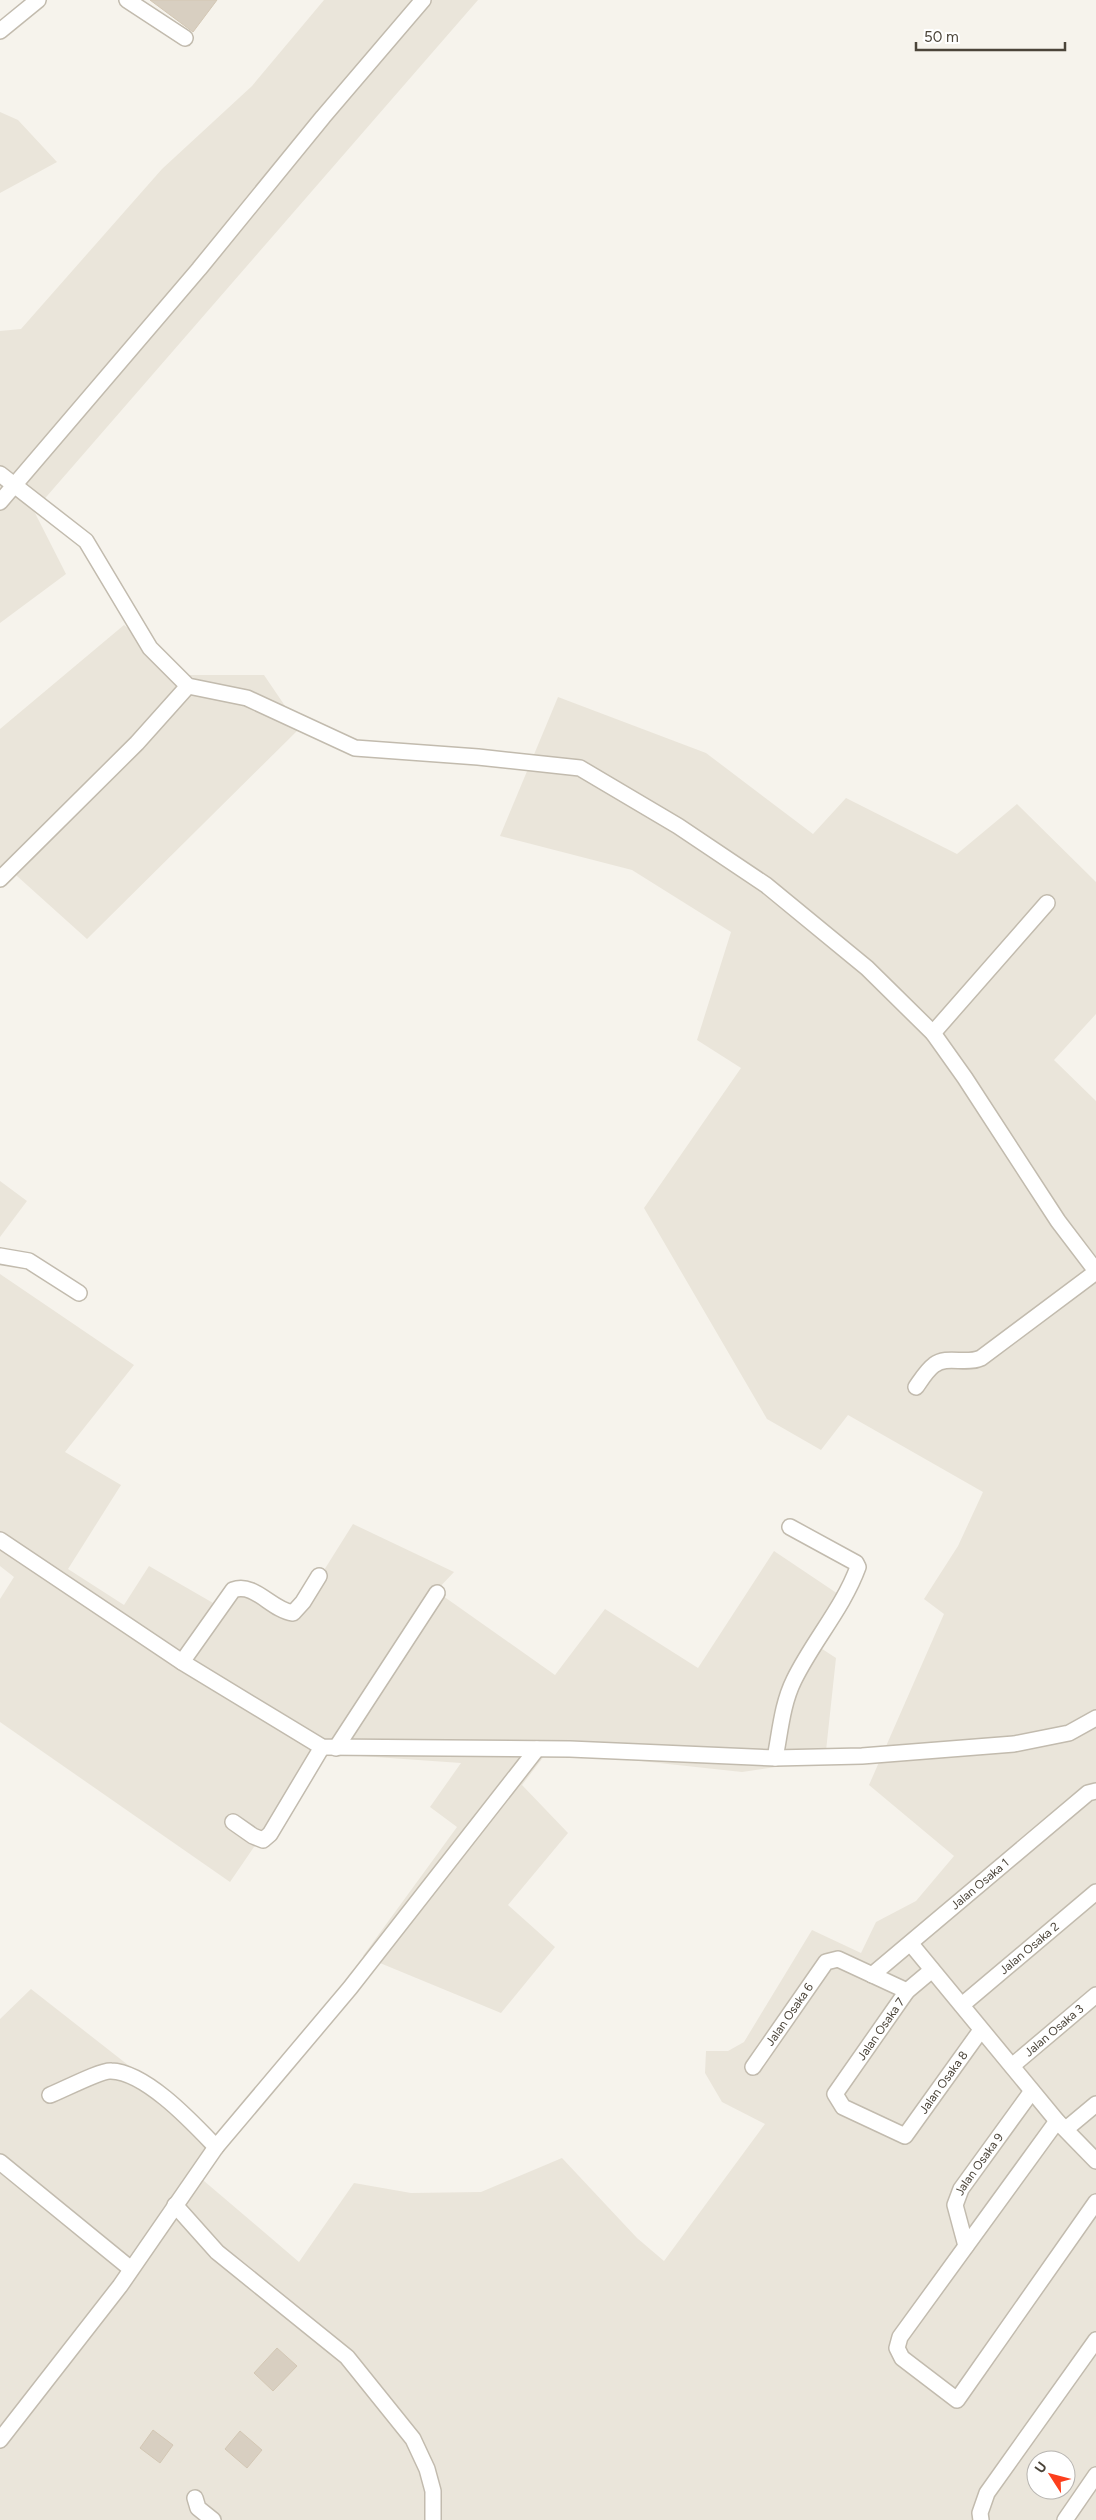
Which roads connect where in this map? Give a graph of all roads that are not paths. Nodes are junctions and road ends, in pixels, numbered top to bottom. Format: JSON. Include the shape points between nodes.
{"nodes":[{"id":1,"x":38,"y":0,"type":"edge"},
{"id":2,"x":127,"y":0,"type":"edge"},
{"id":3,"x":423,"y":0,"type":"edge"},
{"id":4,"x":0,"y":31,"type":"edge"},
{"id":5,"x":185,"y":38,"type":"dead end"},
{"id":6,"x":0,"y":474,"type":"edge"},
{"id":7,"x":14,"y":485,"type":"junction"},
{"id":8,"x":0,"y":502,"type":"edge"},
{"id":9,"x":188,"y":686,"type":"junction"},
{"id":10,"x":0,"y":879,"type":"edge"},
{"id":11,"x":1047,"y":904,"type":"dead end"},
{"id":12,"x":933,"y":1033,"type":"junction"},
{"id":13,"x":0,"y":1256,"type":"edge"},
{"id":14,"x":1096,"y":1271,"type":"edge"},
{"id":15,"x":79,"y":1293,"type":"dead end"},
{"id":16,"x":916,"y":1387,"type":"dead end"},
{"id":17,"x":790,"y":1527,"type":"dead end"},
{"id":18,"x":0,"y":1540,"type":"edge"},
{"id":19,"x":318,"y":1576,"type":"dead end"},
{"id":20,"x":437,"y":1592,"type":"dead end"},
{"id":21,"x":182,"y":1662,"type":"junction"},
{"id":22,"x":1096,"y":1718,"type":"edge"},
{"id":23,"x":329,"y":1747,"type":"junction"},
{"id":24,"x":537,"y":1749,"type":"junction"},
{"id":25,"x":775,"y":1758,"type":"junction"},
{"id":26,"x":1092,"y":1792,"type":"edge"},
{"id":27,"x":233,"y":1822,"type":"dead end"},
{"id":28,"x":1096,"y":1892,"type":"edge"},
{"id":29,"x":911,"y":1944,"type":"junction"},
{"id":30,"x":932,"y":1970,"type":"junction"},
{"id":31,"x":872,"y":1975,"type":"junction"},
{"id":32,"x":907,"y":1991,"type":"junction"},
{"id":33,"x":1096,"y":1995,"type":"edge"},
{"id":34,"x":962,"y":2005,"type":"junction"},
{"id":35,"x":981,"y":2030,"type":"junction"},
{"id":36,"x":1012,"y":2066,"type":"junction"},
{"id":37,"x":753,"y":2067,"type":"dead end"},
{"id":38,"x":1032,"y":2091,"type":"junction"},
{"id":39,"x":50,"y":2096,"type":"dead end"},
{"id":40,"x":1096,"y":2104,"type":"edge"},
{"id":41,"x":1061,"y":2125,"type":"junction"},
{"id":42,"x":905,"y":2136,"type":"joint"},
{"id":43,"x":216,"y":2147,"type":"junction"},
{"id":44,"x":1096,"y":2161,"type":"edge"},
{"id":45,"x":0,"y":2162,"type":"edge"},
{"id":46,"x":1096,"y":2202,"type":"edge"},
{"id":47,"x":175,"y":2205,"type":"junction"},
{"id":48,"x":966,"y":2246,"type":"junction"},
{"id":49,"x":131,"y":2269,"type":"junction"},
{"id":50,"x":1096,"y":2340,"type":"edge"},
{"id":51,"x":0,"y":2440,"type":"edge"},
{"id":52,"x":1096,"y":2475,"type":"edge"},
{"id":53,"x":195,"y":2498,"type":"dead end"},
{"id":54,"x":214,"y":2520,"type":"edge"},
{"id":55,"x":433,"y":2520,"type":"edge"},
{"id":56,"x":981,"y":2520,"type":"edge"},
{"id":57,"x":1065,"y":2520,"type":"edge"}],
"edges":[{"from":1,"to":4,"type":"street"},
{"from":2,"to":5,"type":"street"},
{"from":3,"to":7,"type":"street"},
{"from":6,"to":7,"type":"street"},
{"from":7,"to":8,"type":"street"},
{"from":7,"to":9,"type":"street","via":[[86,541],[150,648]]},
{"from":9,"to":10,"type":"street","via":[[137,743]]},
{"from":9,"to":12,"type":"street","via":[[247,698],[355,748],[580,768],[678,826],[766,885],[866,968]]},
{"from":11,"to":12,"type":"street"},
{"from":12,"to":14,"type":"street","via":[[1058,1221]]},
{"from":13,"to":15,"type":"street","via":[[29,1261]]},
{"from":14,"to":16,"type":"street","via":[[981,1358],[973,1362],[941,1361],[933,1365]]},
{"from":17,"to":25,"type":"street","via":[[858,1567],[845,1596],[794,1680],[786,1700]]},
{"from":18,"to":21,"type":"street"},
{"from":19,"to":21,"type":"street","via":[[293,1613],[284,1612],[248,1588],[233,1590]]},
{"from":20,"to":23,"type":"street"},
{"from":21,"to":23,"type":"street"},
{"from":22,"to":25,"type":"street","via":[[1069,1733],[1014,1744],[862,1756]]},
{"from":23,"to":24,"type":"street"},
{"from":23,"to":27,"type":"street","via":[[263,1840]]},
{"from":24,"to":25,"type":"street"},
{"from":24,"to":43,"type":"street","via":[[350,1988]]},
{"from":26,"to":29,"type":"street","name":"Jalan Osaka 1"},
{"from":28,"to":34,"type":"street","name":"Jalan Osaka 2"},
{"from":29,"to":30,"type":"street"},
{"from":29,"to":31,"type":"street","name":"Jalan Osaka 1"},
{"from":30,"to":32,"type":"street","name":"Jalan Osaka 7"},
{"from":30,"to":34,"type":"street"},
{"from":31,"to":32,"type":"street"},
{"from":31,"to":37,"type":"street","name":"Jalan Osaka 6","via":[[838,1959],[826,1962]]},
{"from":32,"to":42,"type":"street","name":"Jalan Osaka 7","via":[[836,2094],[843,2107]]},
{"from":33,"to":36,"type":"street","name":"Jalan Osaka 3"},
{"from":34,"to":35,"type":"street"},
{"from":35,"to":36,"type":"street"},
{"from":35,"to":42,"type":"street","name":"Jalan Osaka 8"},
{"from":36,"to":38,"type":"street"},
{"from":38,"to":41,"type":"street"},
{"from":38,"to":48,"type":"street","name":"Jalan Osaka 9","via":[[961,2189],[955,2205]]},
{"from":39,"to":43,"type":"street","via":[[110,2070],[131,2076],[173,2102]]},
{"from":40,"to":41,"type":"street"},
{"from":41,"to":44,"type":"street"},
{"from":41,"to":48,"type":"street"},
{"from":43,"to":47,"type":"street"},
{"from":45,"to":49,"type":"street"},
{"from":46,"to":48,"type":"street","via":[[957,2400],[902,2358],[897,2348],[900,2337]]},
{"from":47,"to":49,"type":"street"},
{"from":47,"to":55,"type":"street","via":[[217,2252],[348,2357],[414,2439],[433,2491]]},
{"from":49,"to":51,"type":"street"},
{"from":50,"to":56,"type":"street","via":[[986,2492]]},
{"from":52,"to":57,"type":"street"},
{"from":53,"to":54,"type":"street","via":[[198,2508]]}]}
